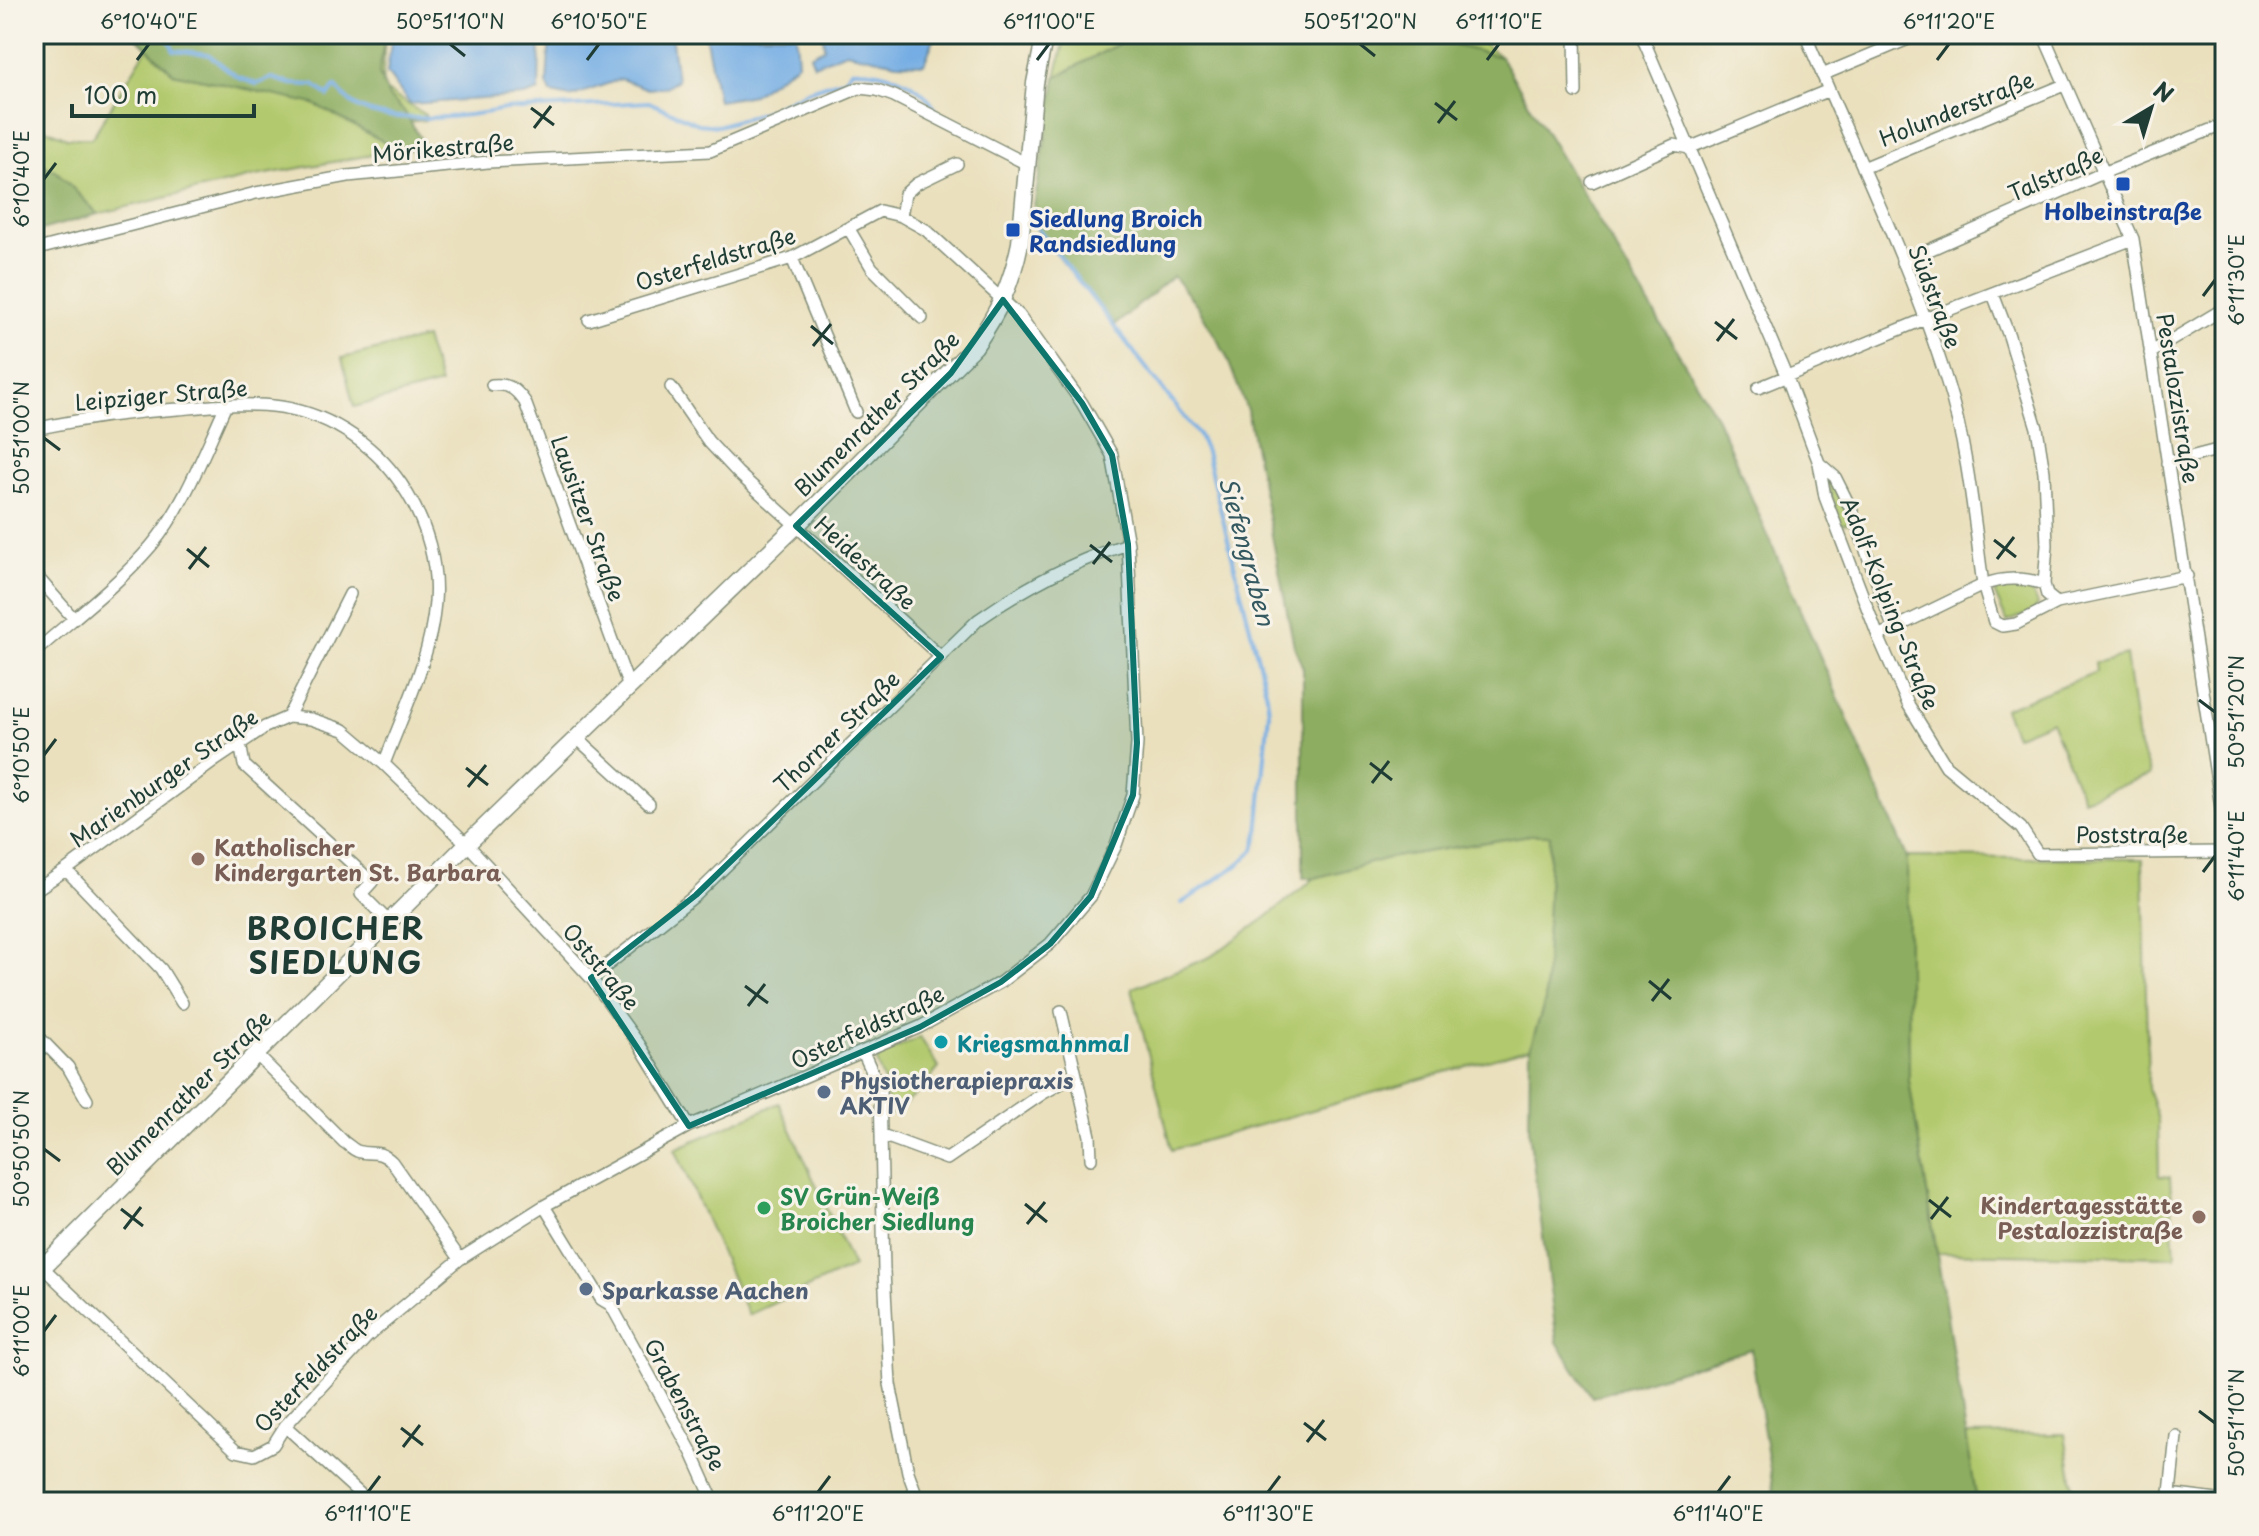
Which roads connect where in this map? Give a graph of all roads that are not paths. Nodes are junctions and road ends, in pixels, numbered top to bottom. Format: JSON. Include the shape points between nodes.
{"nodes":[{"id":1,"x":1045,"y":34,"type":"edge"},
{"id":2,"x":1575,"y":34,"type":"edge"},
{"id":3,"x":1641,"y":34,"type":"edge"},
{"id":4,"x":1805,"y":34,"type":"edge"},
{"id":5,"x":1920,"y":34,"type":"edge"},
{"id":6,"x":2043,"y":34,"type":"edge"},
{"id":7,"x":1822,"y":75,"type":"junction"},
{"id":8,"x":2064,"y":85,"type":"junction"},
{"id":9,"x":1829,"y":90,"type":"junction"},
{"id":10,"x":1576,"y":92,"type":"dead end"},
{"id":11,"x":2225,"y":124,"type":"edge"},
{"id":12,"x":1689,"y":148,"type":"junction"},
{"id":13,"x":957,"y":164,"type":"dead end"},
{"id":14,"x":1027,"y":164,"type":"junction"},
{"id":15,"x":1863,"y":168,"type":"junction"},
{"id":16,"x":2103,"y":173,"type":"junction"},
{"id":17,"x":1592,"y":182,"type":"dead end"},
{"id":18,"x":901,"y":216,"type":"junction"},
{"id":19,"x":849,"y":229,"type":"junction"},
{"id":20,"x":2133,"y":239,"type":"junction"},
{"id":21,"x":34,"y":250,"type":"edge"},
{"id":22,"x":792,"y":258,"type":"junction"},
{"id":23,"x":1902,"y":262,"type":"junction"},
{"id":24,"x":1993,"y":294,"type":"junction"},
{"id":25,"x":1003,"y":300,"type":"junction"},
{"id":26,"x":2225,"y":308,"type":"edge"},
{"id":27,"x":922,"y":318,"type":"dead end"},
{"id":28,"x":1925,"y":319,"type":"junction"},
{"id":29,"x":589,"y":320,"type":"dead end"},
{"id":30,"x":2150,"y":353,"type":"junction"},
{"id":31,"x":1786,"y":375,"type":"junction"},
{"id":32,"x":492,"y":385,"type":"dead end"},
{"id":33,"x":671,"y":387,"type":"dead end"},
{"id":34,"x":1758,"y":388,"type":"dead end"},
{"id":35,"x":226,"y":405,"type":"junction"},
{"id":36,"x":856,"y":412,"type":"dead end"},
{"id":37,"x":34,"y":429,"type":"edge"},
{"id":38,"x":2225,"y":448,"type":"edge"},
{"id":39,"x":1819,"y":463,"type":"junction"},
{"id":40,"x":2167,"y":463,"type":"junction"},
{"id":41,"x":796,"y":526,"type":"junction"},
{"id":42,"x":1128,"y":544,"type":"junction"},
{"id":43,"x":34,"y":573,"type":"edge"},
{"id":44,"x":2187,"y":576,"type":"junction"},
{"id":45,"x":2044,"y":584,"type":"junction"},
{"id":46,"x":1983,"y":585,"type":"junction"},
{"id":47,"x":350,"y":594,"type":"dead end"},
{"id":48,"x":2057,"y":603,"type":"junction"},
{"id":49,"x":74,"y":619,"type":"junction"},
{"id":50,"x":1894,"y":630,"type":"junction"},
{"id":51,"x":1878,"y":636,"type":"junction"},
{"id":52,"x":34,"y":653,"type":"edge"},
{"id":53,"x":941,"y":657,"type":"junction"},
{"id":54,"x":629,"y":687,"type":"junction"},
{"id":55,"x":288,"y":717,"type":"junction"},
{"id":56,"x":577,"y":738,"type":"junction"},
{"id":57,"x":240,"y":743,"type":"junction"},
{"id":58,"x":2220,"y":758,"type":"edge"},
{"id":59,"x":384,"y":764,"type":"junction"},
{"id":60,"x":649,"y":804,"type":"dead end"},
{"id":61,"x":2225,"y":833,"type":"edge"},
{"id":62,"x":467,"y":844,"type":"junction"},
{"id":63,"x":2225,"y":852,"type":"edge"},
{"id":64,"x":2038,"y":854,"type":"joint"},
{"id":65,"x":66,"y":870,"type":"junction"},
{"id":66,"x":34,"y":891,"type":"edge"},
{"id":67,"x":389,"y":922,"type":"junction"},
{"id":68,"x":591,"y":978,"type":"junction"},
{"id":69,"x":182,"y":1003,"type":"dead end"},
{"id":70,"x":1061,"y":1011,"type":"dead end"},
{"id":71,"x":34,"y":1032,"type":"edge"},
{"id":72,"x":863,"y":1052,"type":"junction"},
{"id":73,"x":257,"y":1055,"type":"junction"},
{"id":74,"x":1076,"y":1075,"type":"junction"},
{"id":75,"x":87,"y":1100,"type":"dead end"},
{"id":76,"x":689,"y":1126,"type":"junction"},
{"id":77,"x":882,"y":1135,"type":"junction"},
{"id":78,"x":1091,"y":1159,"type":"dead end"},
{"id":79,"x":544,"y":1206,"type":"junction"},
{"id":80,"x":460,"y":1259,"type":"junction"},
{"id":81,"x":37,"y":1268,"type":"edge"},
{"id":82,"x":285,"y":1426,"type":"junction"},
{"id":83,"x":2176,"y":1436,"type":"dead end"},
{"id":84,"x":2169,"y":1498,"type":"edge"},
{"id":85,"x":2225,"y":1501,"type":"edge"},
{"id":86,"x":369,"y":1502,"type":"edge"},
{"id":87,"x":714,"y":1502,"type":"edge"},
{"id":88,"x":919,"y":1502,"type":"edge"}],
"edges":[{"from":1,"to":14,"type":"street","name":"Blumenrather Straße"},
{"from":2,"to":10,"type":"street"},
{"from":3,"to":12,"type":"street","name":"Adolf-Kolping-Straße"},
{"from":4,"to":7,"type":"street","name":"Südstraße"},
{"from":5,"to":7,"type":"street"},
{"from":6,"to":8,"type":"street","name":"Pestalozzistraße"},
{"from":7,"to":9,"type":"street","name":"Südstraße"},
{"from":8,"to":15,"type":"street","name":"Holunderstraße"},
{"from":8,"to":16,"type":"street","name":"Pestalozzistraße"},
{"from":9,"to":12,"type":"street"},
{"from":9,"to":15,"type":"street","name":"Südstraße"},
{"from":11,"to":16,"type":"street","name":"Talstraße"},
{"from":12,"to":17,"type":"street","via":[[1674,145]]},
{"from":12,"to":31,"type":"street","name":"Adolf-Kolping-Straße"},
{"from":13,"to":18,"type":"street","via":[[905,194]]},
{"from":14,"to":21,"type":"street","name":"Mörikestraße","via":[[894,96],[859,88],[710,151],[502,161],[348,176],[256,193]]},
{"from":14,"to":25,"type":"street","name":"Blumenrather Straße","via":[[1020,243]]},
{"from":15,"to":23,"type":"street","name":"Südstraße"},
{"from":16,"to":20,"type":"street","name":"Pestalozzistraße"},
{"from":16,"to":23,"type":"street","name":"Talstraße"},
{"from":18,"to":19,"type":"street","name":"Osterfeldstraße","via":[[880,211]]},
{"from":18,"to":25,"type":"street","name":"Osterfeldstraße","via":[[926,230]]},
{"from":19,"to":22,"type":"street","name":"Osterfeldstraße"},
{"from":19,"to":27,"type":"street","via":[[872,268]]},
{"from":20,"to":24,"type":"street"},
{"from":20,"to":30,"type":"street","name":"Pestalozzistraße"},
{"from":22,"to":29,"type":"street","name":"Osterfeldstraße"},
{"from":22,"to":36,"type":"street"},
{"from":23,"to":28,"type":"street","name":"Südstraße"},
{"from":24,"to":28,"type":"street"},
{"from":24,"to":45,"type":"street","via":[[2037,428],[2044,472]]},
{"from":25,"to":41,"type":"street","name":"Blumenrather Straße","via":[[951,373]]},
{"from":25,"to":42,"type":"street","name":"Osterfeldstraße","via":[[1082,403],[1112,455]]},
{"from":26,"to":30,"type":"street"},
{"from":28,"to":31,"type":"street"},
{"from":28,"to":46,"type":"street","name":"Südstraße","via":[[1961,443]]},
{"from":30,"to":40,"type":"street","name":"Pestalozzistraße"},
{"from":31,"to":34,"type":"street"},
{"from":31,"to":39,"type":"street","name":"Adolf-Kolping-Straße"},
{"from":32,"to":54,"type":"street","name":"Lausitzer Straße","via":[[515,389],[525,402]]},
{"from":33,"to":41,"type":"street","name":"Heidestraße","via":[[708,441]]},
{"from":35,"to":37,"type":"street","name":"Leipziger Straße"},
{"from":35,"to":49,"type":"street","via":[[175,511],[152,545]]},
{"from":35,"to":59,"type":"street","name":"Leipziger Straße","via":[[282,407],[328,421],[363,441],[399,479],[421,516],[432,553],[435,602],[425,653]]},
{"from":38,"to":40,"type":"street"},
{"from":39,"to":50,"type":"street","name":"Adolf-Kolping-Straße","via":[[1835,477],[1852,511]]},
{"from":39,"to":51,"type":"street","name":"Adolf-Kolping-Straße","via":[[1825,497]]},
{"from":40,"to":44,"type":"street","name":"Pestalozzistraße"},
{"from":41,"to":53,"type":"street","name":"Heidestraße"},
{"from":41,"to":54,"type":"street","name":"Blumenrather Straße"},
{"from":42,"to":53,"type":"street","name":"Thorner Straße","via":[[1087,557],[1011,597],[978,620]]},
{"from":42,"to":72,"type":"street","name":"Osterfeldstraße","via":[[1137,743],[1133,795],[1091,896],[1050,944],[1001,982]]},
{"from":43,"to":49,"type":"street"},
{"from":44,"to":48,"type":"street"},
{"from":44,"to":58,"type":"street","name":"Pestalozzistraße"},
{"from":45,"to":46,"type":"street","via":[[2010,579]]},
{"from":45,"to":48,"type":"street"},
{"from":46,"to":48,"type":"street","name":"Südstraße","via":[[1994,622],[2002,626]]},
{"from":46,"to":50,"type":"street"},
{"from":47,"to":55,"type":"street"},
{"from":49,"to":52,"type":"street"},
{"from":50,"to":51,"type":"street"},
{"from":51,"to":64,"type":"street","name":"Adolf-Kolping-Straße","via":[[1937,755],[2021,828]]},
{"from":53,"to":68,"type":"street","name":"Thorner Straße","via":[[696,895]]},
{"from":54,"to":56,"type":"street","name":"Blumenrather Straße"},
{"from":55,"to":57,"type":"street","name":"Marienburger Straße"},
{"from":55,"to":59,"type":"street","name":"Marienburger Straße","via":[[344,730]]},
{"from":56,"to":60,"type":"street"},
{"from":56,"to":62,"type":"street","name":"Blumenrather Straße"},
{"from":57,"to":65,"type":"street","name":"Marienburger Straße"},
{"from":57,"to":67,"type":"street","via":[[244,765],[372,882],[361,894]]},
{"from":58,"to":61,"type":"street","name":"Pestalozzistraße"},
{"from":59,"to":62,"type":"street","name":"Marienburger Straße"},
{"from":62,"to":67,"type":"street","name":"Blumenrather Straße"},
{"from":62,"to":68,"type":"street","name":"Oststraße"},
{"from":63,"to":64,"type":"street","name":"Poststraße"},
{"from":65,"to":66,"type":"street","name":"Marienburger Straße"},
{"from":65,"to":69,"type":"street","via":[[161,969]]},
{"from":67,"to":73,"type":"street","name":"Blumenrather Straße"},
{"from":68,"to":76,"type":"street","name":"Oststraße"},
{"from":70,"to":74,"type":"street"},
{"from":71,"to":75,"type":"street","via":[[68,1067]]},
{"from":72,"to":76,"type":"street","name":"Osterfeldstraße"},
{"from":72,"to":77,"type":"street","via":[[880,1089]]},
{"from":73,"to":80,"type":"street","via":[[344,1142],[392,1162]]},
{"from":73,"to":81,"type":"street","name":"Blumenrather Straße"},
{"from":74,"to":77,"type":"street","via":[[947,1159]]},
{"from":74,"to":78,"type":"street"},
{"from":76,"to":79,"type":"street","name":"Osterfeldstraße"},
{"from":77,"to":88,"type":"street","via":[[890,1384]]},
{"from":79,"to":80,"type":"street","name":"Osterfeldstraße"},
{"from":79,"to":87,"type":"street","name":"Grabenstraße","via":[[601,1299],[611,1305]]},
{"from":80,"to":82,"type":"street","name":"Osterfeldstraße","via":[[367,1337]]},
{"from":81,"to":82,"type":"street","name":"Osterfeldstraße","via":[[236,1451],[254,1455],[273,1445]]},
{"from":82,"to":86,"type":"street"},
{"from":83,"to":84,"type":"street"},
{"from":84,"to":85,"type":"street"}]}
